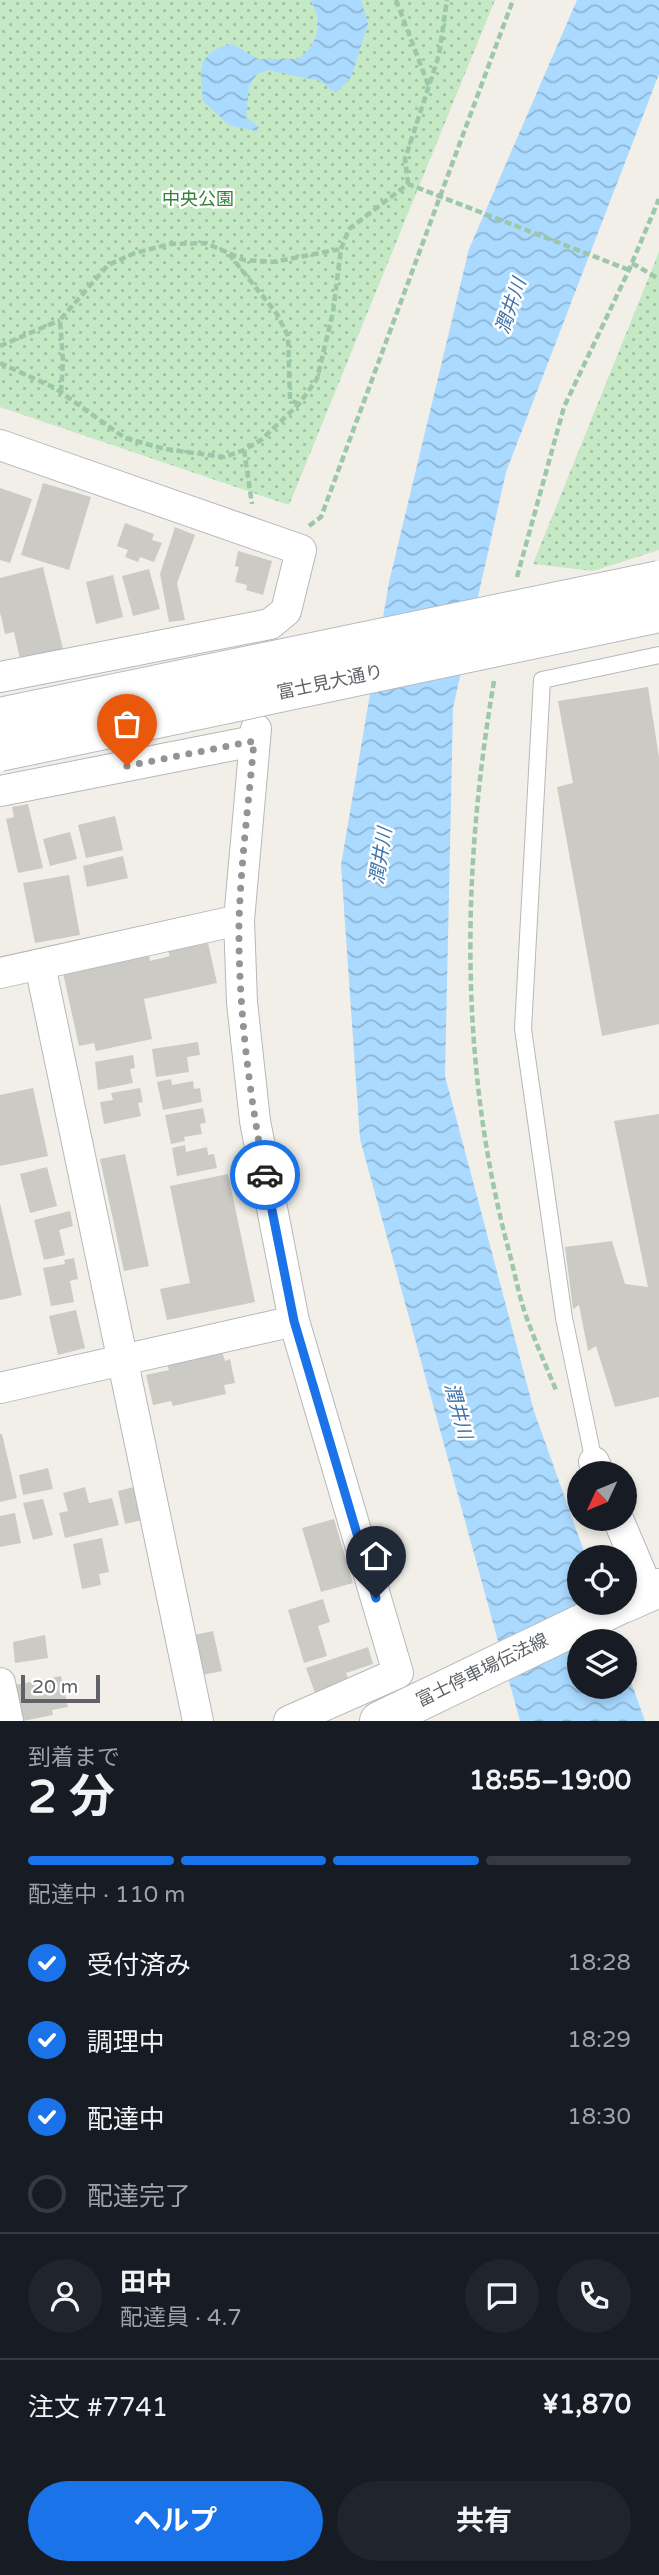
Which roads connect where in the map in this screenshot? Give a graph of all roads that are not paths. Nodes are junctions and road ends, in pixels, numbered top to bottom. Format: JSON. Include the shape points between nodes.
{"nodes":[{"id":1,"x":0,"y":445,"type":"edge"},
{"id":2,"x":659,"y":580,"type":"edge"},
{"id":3,"x":659,"y":613,"type":"edge"},
{"id":4,"x":659,"y":655,"type":"edge"},
{"id":5,"x":0,"y":677,"type":"edge"},
{"id":6,"x":0,"y":717,"type":"edge"},
{"id":7,"x":0,"y":752,"type":"edge"},
{"id":8,"x":0,"y":791,"type":"edge"},
{"id":9,"x":239,"y":920,"type":"junction"},
{"id":10,"x":40,"y":965,"type":"junction"},
{"id":11,"x":0,"y":973,"type":"edge"},
{"id":12,"x":294,"y":1321,"type":"junction"},
{"id":13,"x":124,"y":1361,"type":"junction"},
{"id":14,"x":0,"y":1388,"type":"edge"},
{"id":15,"x":595,"y":1461,"type":"edge"},
{"id":16,"x":621,"y":1531,"type":"edge"},
{"id":17,"x":638,"y":1597,"type":"edge"},
{"id":18,"x":0,"y":1683,"type":"edge"},
{"id":19,"x":8,"y":1721,"type":"edge"},
{"id":20,"x":198,"y":1721,"type":"edge"},
{"id":21,"x":289,"y":1721,"type":"edge"},
{"id":22,"x":379,"y":1721,"type":"edge"}],
"edges":[{"from":1,"to":5,"type":"street","via":[[301,550],[286,611],[270,624]]},
{"from":2,"to":6,"type":"street","name":"富士見大通り","bridge":true},
{"from":3,"to":7,"type":"street","name":"富士見大通り","bridge":true},
{"from":4,"to":15,"type":"lane","via":[[542,680],[523,1029],[564,1318]]},
{"from":8,"to":9,"type":"street","via":[[255,735]]},
{"from":9,"to":10,"type":"street"},
{"from":9,"to":12,"type":"street","via":[[242,1002],[255,1121]]},
{"from":10,"to":11,"type":"street"},
{"from":10,"to":13,"type":"street"},
{"from":12,"to":13,"type":"street"},
{"from":12,"to":21,"type":"street","via":[[398,1673]]},
{"from":13,"to":14,"type":"street"},
{"from":13,"to":20,"type":"street"},
{"from":16,"to":17,"type":"street"},
{"from":17,"to":22,"type":"street","name":"富士停車場伝法線"},
{"from":18,"to":19,"type":"street"}]}
